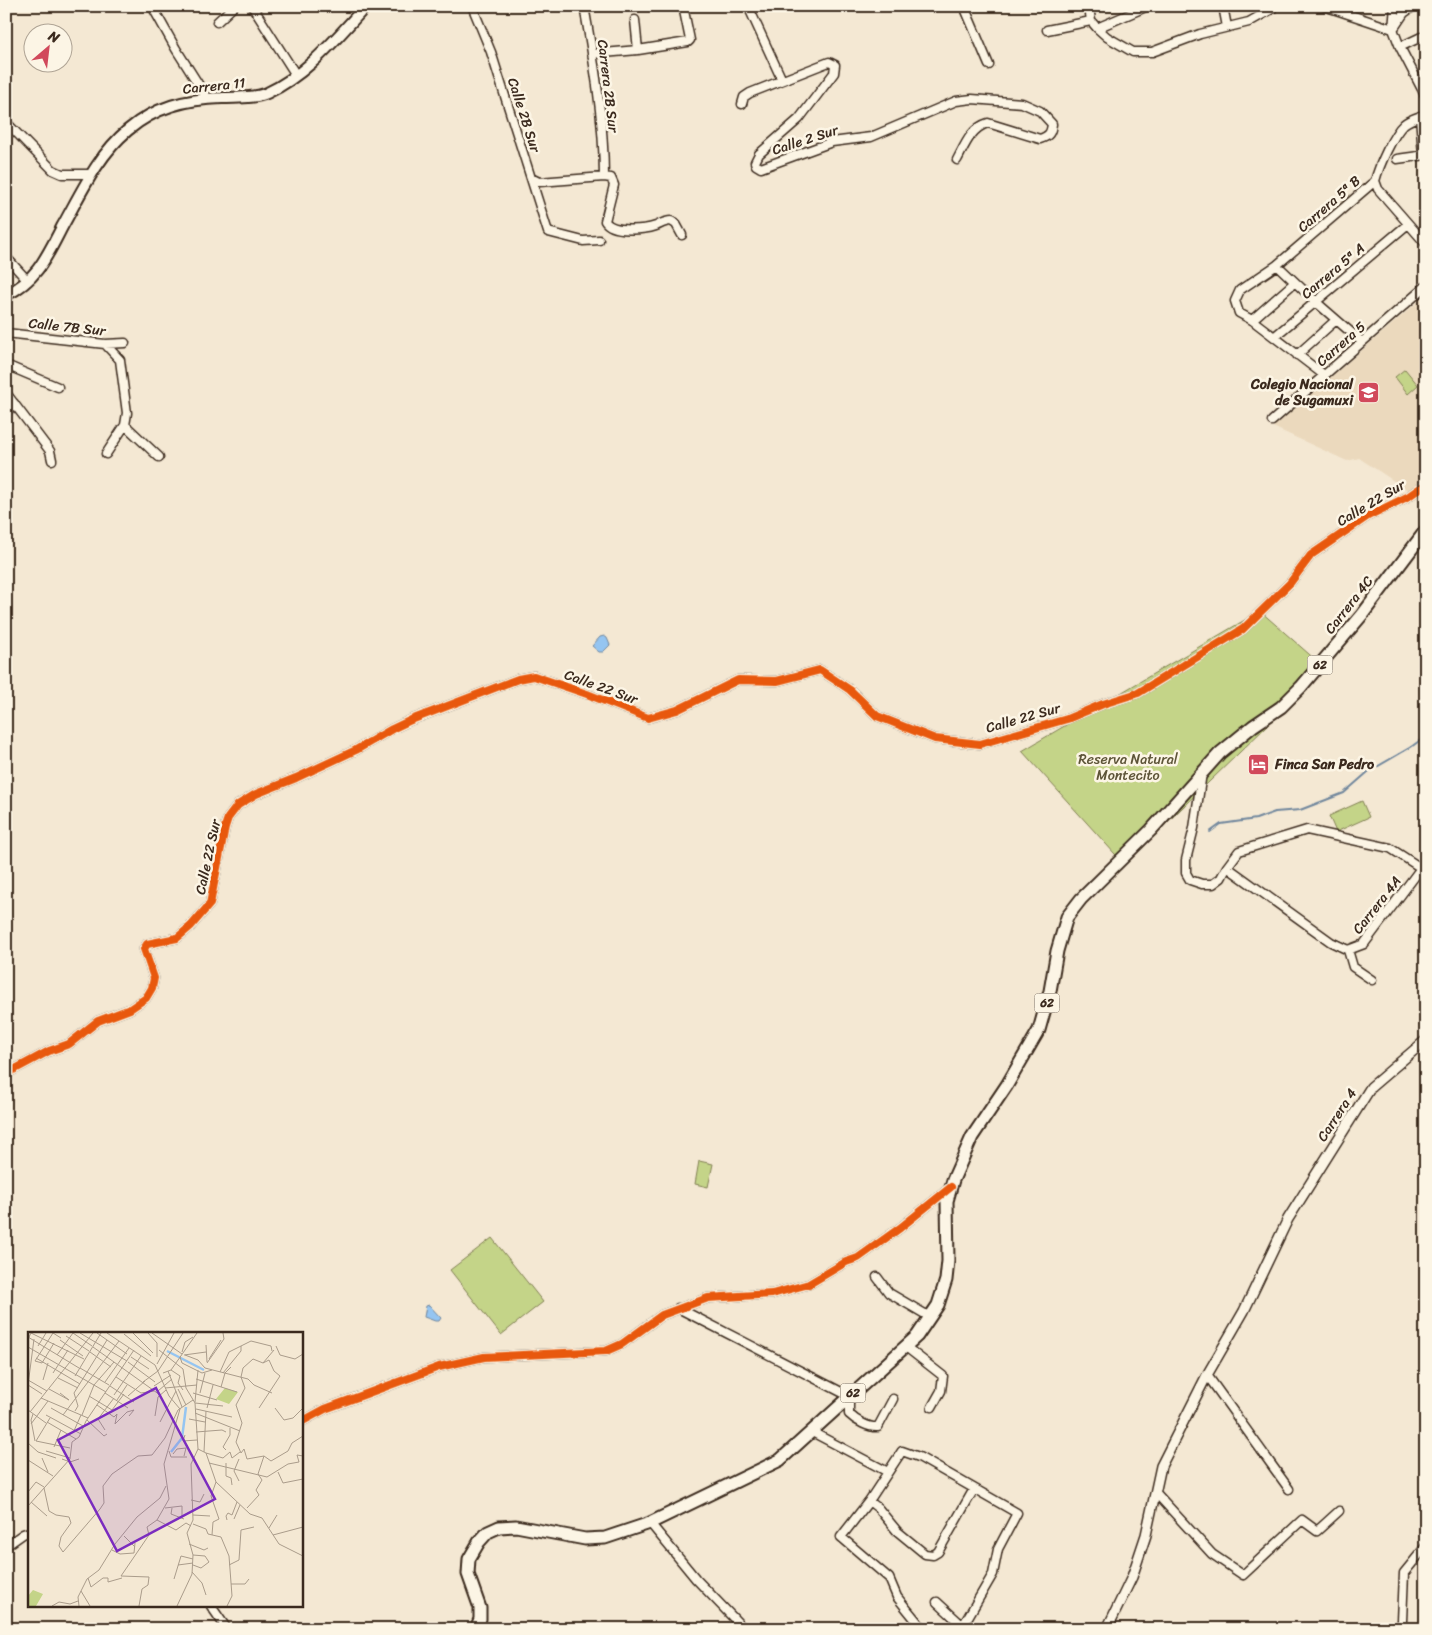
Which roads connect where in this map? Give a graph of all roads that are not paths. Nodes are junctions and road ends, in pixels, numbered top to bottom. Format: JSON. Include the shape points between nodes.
{"nodes":[{"id":1,"x":152,"y":6,"type":"edge"},
{"id":2,"x":234,"y":6,"type":"edge"},
{"id":3,"x":252,"y":6,"type":"edge"},
{"id":4,"x":366,"y":6,"type":"edge"},
{"id":5,"x":472,"y":6,"type":"edge"},
{"id":6,"x":584,"y":6,"type":"edge"},
{"id":7,"x":683,"y":6,"type":"edge"},
{"id":8,"x":748,"y":6,"type":"edge"},
{"id":9,"x":964,"y":6,"type":"edge"},
{"id":10,"x":1089,"y":6,"type":"edge"},
{"id":11,"x":1148,"y":6,"type":"edge"},
{"id":12,"x":1223,"y":6,"type":"edge"},
{"id":13,"x":1324,"y":6,"type":"edge"},
{"id":14,"x":1395,"y":6,"type":"edge"},
{"id":15,"x":1414,"y":6,"type":"edge"},
{"id":16,"x":1272,"y":7,"type":"edge"},
{"id":17,"x":635,"y":20,"type":"dead end"},
{"id":18,"x":1091,"y":21,"type":"junction"},
{"id":19,"x":217,"y":22,"type":"dead end"},
{"id":20,"x":1227,"y":27,"type":"junction"},
{"id":21,"x":1097,"y":28,"type":"junction"},
{"id":22,"x":1393,"y":29,"type":"junction"},
{"id":23,"x":1046,"y":30,"type":"dead end"},
{"id":24,"x":1421,"y":37,"type":"dead end"},
{"id":25,"x":1400,"y":47,"type":"junction"},
{"id":26,"x":638,"y":50,"type":"junction"},
{"id":27,"x":592,"y":54,"type":"junction"},
{"id":28,"x":989,"y":65,"type":"dead end"},
{"id":29,"x":296,"y":75,"type":"junction"},
{"id":30,"x":782,"y":80,"type":"junction"},
{"id":31,"x":1426,"y":97,"type":"edge"},
{"id":32,"x":207,"y":98,"type":"junction"},
{"id":33,"x":742,"y":104,"type":"dead end"},
{"id":34,"x":1423,"y":115,"type":"edge"},
{"id":35,"x":6,"y":122,"type":"edge"},
{"id":36,"x":1424,"y":155,"type":"edge"},
{"id":37,"x":1396,"y":159,"type":"dead end"},
{"id":38,"x":957,"y":160,"type":"dead end"},
{"id":39,"x":604,"y":173,"type":"junction"},
{"id":40,"x":91,"y":174,"type":"junction"},
{"id":41,"x":531,"y":178,"type":"junction"},
{"id":42,"x":1375,"y":181,"type":"junction"},
{"id":43,"x":1408,"y":224,"type":"junction"},
{"id":44,"x":682,"y":235,"type":"dead end"},
{"id":45,"x":598,"y":240,"type":"dead end"},
{"id":46,"x":1425,"y":242,"type":"edge"},
{"id":47,"x":6,"y":257,"type":"edge"},
{"id":48,"x":1277,"y":265,"type":"junction"},
{"id":49,"x":28,"y":281,"type":"junction"},
{"id":50,"x":1295,"y":282,"type":"junction"},
{"id":51,"x":1426,"y":286,"type":"edge"},
{"id":52,"x":6,"y":295,"type":"edge"},
{"id":53,"x":1316,"y":302,"type":"junction"},
{"id":54,"x":1252,"y":320,"type":"junction"},
{"id":55,"x":1336,"y":320,"type":"junction"},
{"id":56,"x":6,"y":333,"type":"edge"},
{"id":57,"x":1274,"y":337,"type":"junction"},
{"id":58,"x":1362,"y":342,"type":"junction"},
{"id":59,"x":105,"y":344,"type":"junction"},
{"id":60,"x":125,"y":344,"type":"dead end"},
{"id":61,"x":1297,"y":355,"type":"junction"},
{"id":62,"x":6,"y":365,"type":"edge"},
{"id":63,"x":1324,"y":375,"type":"junction"},
{"id":64,"x":58,"y":387,"type":"dead end"},
{"id":65,"x":6,"y":393,"type":"edge"},
{"id":66,"x":14,"y":403,"type":"junction"},
{"id":67,"x":6,"y":413,"type":"edge"},
{"id":68,"x":1272,"y":420,"type":"dead end"},
{"id":69,"x":125,"y":425,"type":"junction"},
{"id":70,"x":106,"y":454,"type":"dead end"},
{"id":71,"x":159,"y":456,"type":"dead end"},
{"id":72,"x":52,"y":460,"type":"dead end"},
{"id":73,"x":1426,"y":484,"type":"edge"},
{"id":74,"x":1426,"y":530,"type":"edge"},
{"id":75,"x":1202,"y":773,"type":"junction"},
{"id":76,"x":1227,"y":867,"type":"junction"},
{"id":77,"x":1348,"y":950,"type":"junction"},
{"id":78,"x":1372,"y":980,"type":"dead end"},
{"id":79,"x":1426,"y":1040,"type":"edge"},
{"id":80,"x":6,"y":1074,"type":"edge"},
{"id":81,"x":951,"y":1187,"type":"junction"},
{"id":82,"x":877,"y":1276,"type":"dead end"},
{"id":83,"x":678,"y":1308,"type":"junction"},
{"id":84,"x":930,"y":1317,"type":"junction"},
{"id":85,"x":906,"y":1347,"type":"junction"},
{"id":86,"x":1207,"y":1374,"type":"junction"},
{"id":87,"x":849,"y":1396,"type":"junction"},
{"id":88,"x":893,"y":1399,"type":"dead end"},
{"id":89,"x":932,"y":1407,"type":"dead end"},
{"id":90,"x":302,"y":1421,"type":"edge"},
{"id":91,"x":812,"y":1432,"type":"junction"},
{"id":92,"x":888,"y":1472,"type":"junction"},
{"id":93,"x":974,"y":1489,"type":"junction"},
{"id":94,"x":1289,"y":1489,"type":"dead end"},
{"id":95,"x":1156,"y":1493,"type":"junction"},
{"id":96,"x":869,"y":1501,"type":"junction"},
{"id":97,"x":1339,"y":1511,"type":"dead end"},
{"id":98,"x":650,"y":1523,"type":"junction"},
{"id":99,"x":28,"y":1532,"type":"edge"},
{"id":100,"x":6,"y":1546,"type":"edge"},
{"id":101,"x":1426,"y":1546,"type":"edge"},
{"id":102,"x":937,"y":1602,"type":"dead end"},
{"id":103,"x":212,"y":1608,"type":"edge"},
{"id":104,"x":962,"y":1628,"type":"edge"},
{"id":105,"x":227,"y":1629,"type":"edge"},
{"id":106,"x":476,"y":1629,"type":"edge"},
{"id":107,"x":744,"y":1629,"type":"edge"},
{"id":108,"x":924,"y":1629,"type":"edge"},
{"id":109,"x":1107,"y":1629,"type":"edge"},
{"id":110,"x":1400,"y":1629,"type":"edge"}],
"edges":[{"from":1,"to":32,"type":"street"},
{"from":2,"to":19,"type":"street"},
{"from":3,"to":29,"type":"street"},
{"from":4,"to":29,"type":"main road","name":"Carrera 11","via":[[312,63]]},
{"from":5,"to":41,"type":"street","name":"Calle 2B Sur","via":[[491,52]]},
{"from":6,"to":27,"type":"street","name":"Carrera 2B Sur"},
{"from":7,"to":26,"type":"street","via":[[688,42]]},
{"from":8,"to":30,"type":"street"},
{"from":9,"to":28,"type":"street"},
{"from":10,"to":18,"type":"street"},
{"from":11,"to":21,"type":"street"},
{"from":12,"to":20,"type":"street"},
{"from":13,"to":22,"type":"street"},
{"from":14,"to":22,"type":"street"},
{"from":15,"to":22,"type":"street","via":[[1404,13]]},
{"from":16,"to":20,"type":"street","via":[[1249,22]]},
{"from":17,"to":26,"type":"street"},
{"from":18,"to":21,"type":"street"},
{"from":18,"to":23,"type":"street"},
{"from":20,"to":21,"type":"street","via":[[1152,52],[1133,52]]},
{"from":22,"to":25,"type":"street"},
{"from":24,"to":25,"type":"street"},
{"from":25,"to":31,"type":"street"},
{"from":26,"to":27,"type":"street"},
{"from":27,"to":39,"type":"street","name":"Carrera 2B Sur"},
{"from":29,"to":32,"type":"main road","name":"Carrera 11","via":[[266,93],[249,97]]},
{"from":30,"to":33,"type":"street","via":[[750,93]]},
{"from":30,"to":38,"type":"street","name":"Calle 2 Sur","via":[[829,62],[835,65],[834,73],[799,119],[759,154],[755,162],[761,168],[832,142],[871,137],[956,101],[1022,103],[1040,110],[1052,124],[1051,132],[1040,139],[988,123],[980,125]]},
{"from":32,"to":40,"type":"main road","name":"Carrera 11","via":[[177,103],[146,116],[118,138]]},
{"from":34,"to":36,"type":"street"},
{"from":34,"to":42,"type":"street","name":"Carrera 5ª B","via":[[1398,131]]},
{"from":35,"to":40,"type":"street","via":[[53,170],[62,174]]},
{"from":36,"to":37,"type":"street"},
{"from":39,"to":41,"type":"street","via":[[539,182]]},
{"from":39,"to":44,"type":"street","name":"Carrera 2B Sur","via":[[614,185],[607,224],[614,228],[642,229],[671,221]]},
{"from":40,"to":49,"type":"main road","name":"Carrera 11","via":[[41,266]]},
{"from":41,"to":45,"type":"street","name":"Calle 2B Sur","via":[[548,232],[583,241]]},
{"from":42,"to":43,"type":"street"},
{"from":42,"to":48,"type":"street","name":"Carrera 5ª B"},
{"from":43,"to":46,"type":"street"},
{"from":43,"to":53,"type":"street","name":"Carrera 5ª A"},
{"from":47,"to":49,"type":"street"},
{"from":48,"to":50,"type":"street"},
{"from":48,"to":54,"type":"street","name":"Carrera 5ª B","via":[[1240,290],[1235,301],[1239,312]]},
{"from":49,"to":52,"type":"main road","name":"Carrera 11"},
{"from":50,"to":53,"type":"street"},
{"from":50,"to":54,"type":"street"},
{"from":51,"to":58,"type":"street","name":"Carrera 5"},
{"from":53,"to":55,"type":"street"},
{"from":53,"to":57,"type":"street","name":"Carrera 5ª A"},
{"from":54,"to":57,"type":"street"},
{"from":55,"to":58,"type":"street"},
{"from":55,"to":61,"type":"street"},
{"from":56,"to":59,"type":"street","name":"Calle 7B Sur"},
{"from":57,"to":61,"type":"street"},
{"from":58,"to":63,"type":"street","name":"Carrera 5"},
{"from":59,"to":60,"type":"street","name":"Calle 7B Sur"},
{"from":59,"to":69,"type":"street","via":[[120,360],[127,413]]},
{"from":61,"to":63,"type":"street"},
{"from":62,"to":64,"type":"street"},
{"from":63,"to":68,"type":"street","name":"Carrera 5"},
{"from":65,"to":66,"type":"street"},
{"from":66,"to":67,"type":"street"},
{"from":66,"to":72,"type":"street","via":[[50,451]]},
{"from":69,"to":70,"type":"street"},
{"from":69,"to":71,"type":"street"},
{"from":73,"to":80,"type":"street","name":"Calle 22 Sur","via":[[1368,516],[1311,555],[1290,583],[1243,630],[1138,693],[1066,719],[980,744],[935,739],[877,716],[850,690],[820,670],[778,681],[738,680],[677,710],[648,718],[534,676],[518,679],[411,720],[356,750],[238,805],[224,828],[210,904],[177,938],[147,944],[144,949],[154,978],[146,998],[130,1009],[98,1021],[68,1044]]},
{"from":74,"to":75,"type":"main road","name":"Carrera 4C","number":"62","via":[[1362,615],[1301,687],[1281,708],[1220,753]]},
{"from":75,"to":76,"type":"street","via":[[1186,872],[1190,880],[1213,884]]},
{"from":75,"to":81,"type":"main road","number":"62","via":[[1152,830],[1081,899],[1067,917],[1039,1030],[972,1137]]},
{"from":76,"to":77,"type":"street","via":[[1331,942]]},
{"from":76,"to":77,"type":"street","name":"Carrera 4A","via":[[1239,851],[1307,830],[1390,848],[1421,868],[1364,944]]},
{"from":77,"to":78,"type":"street","via":[[1353,967]]},
{"from":79,"to":86,"type":"street","name":"Carrera 4","via":[[1371,1087],[1288,1219],[1244,1311]]},
{"from":81,"to":83,"type":"street","via":[[858,1258],[809,1284],[772,1294],[708,1298]]},
{"from":81,"to":84,"type":"main road","number":"62","via":[[947,1201],[946,1280],[938,1305]]},
{"from":82,"to":84,"type":"street","via":[[890,1293]]},
{"from":83,"to":87,"type":"street"},
{"from":83,"to":90,"type":"street","via":[[606,1351],[484,1357],[448,1365],[325,1408]]},
{"from":84,"to":85,"type":"main road","number":"62"},
{"from":85,"to":87,"type":"main road","number":"62"},
{"from":85,"to":89,"type":"street","via":[[943,1376],[941,1391]]},
{"from":86,"to":94,"type":"street"},
{"from":86,"to":95,"type":"street","name":"Carrera 4","via":[[1161,1466]]},
{"from":87,"to":88,"type":"street","via":[[849,1414],[874,1428],[878,1427]]},
{"from":87,"to":91,"type":"main road","number":"62"},
{"from":91,"to":92,"type":"street"},
{"from":91,"to":98,"type":"main road","number":"62","via":[[780,1460]]},
{"from":92,"to":93,"type":"street","via":[[902,1452],[918,1457]]},
{"from":92,"to":96,"type":"street"},
{"from":93,"to":96,"type":"street","via":[[938,1552],[933,1555],[925,1554],[897,1531]]},
{"from":93,"to":104,"type":"street","via":[[1017,1513],[998,1549],[993,1574]]},
{"from":95,"to":97,"type":"street","via":[[1212,1554],[1243,1575],[1302,1520],[1317,1531]]},
{"from":95,"to":109,"type":"street","name":"Carrera 4","via":[[1132,1577]]},
{"from":96,"to":108,"type":"street","via":[[841,1537],[889,1578],[897,1597]]},
{"from":98,"to":106,"type":"main road","number":"62","via":[[604,1538],[585,1538],[516,1526],[499,1527],[488,1532],[469,1559],[468,1574],[480,1608]]},
{"from":98,"to":107,"type":"street","via":[[696,1579]]},
{"from":99,"to":100,"type":"street"},
{"from":101,"to":110,"type":"street","via":[[1404,1573]]},
{"from":102,"to":104,"type":"street"},
{"from":103,"to":105,"type":"street"}]}
